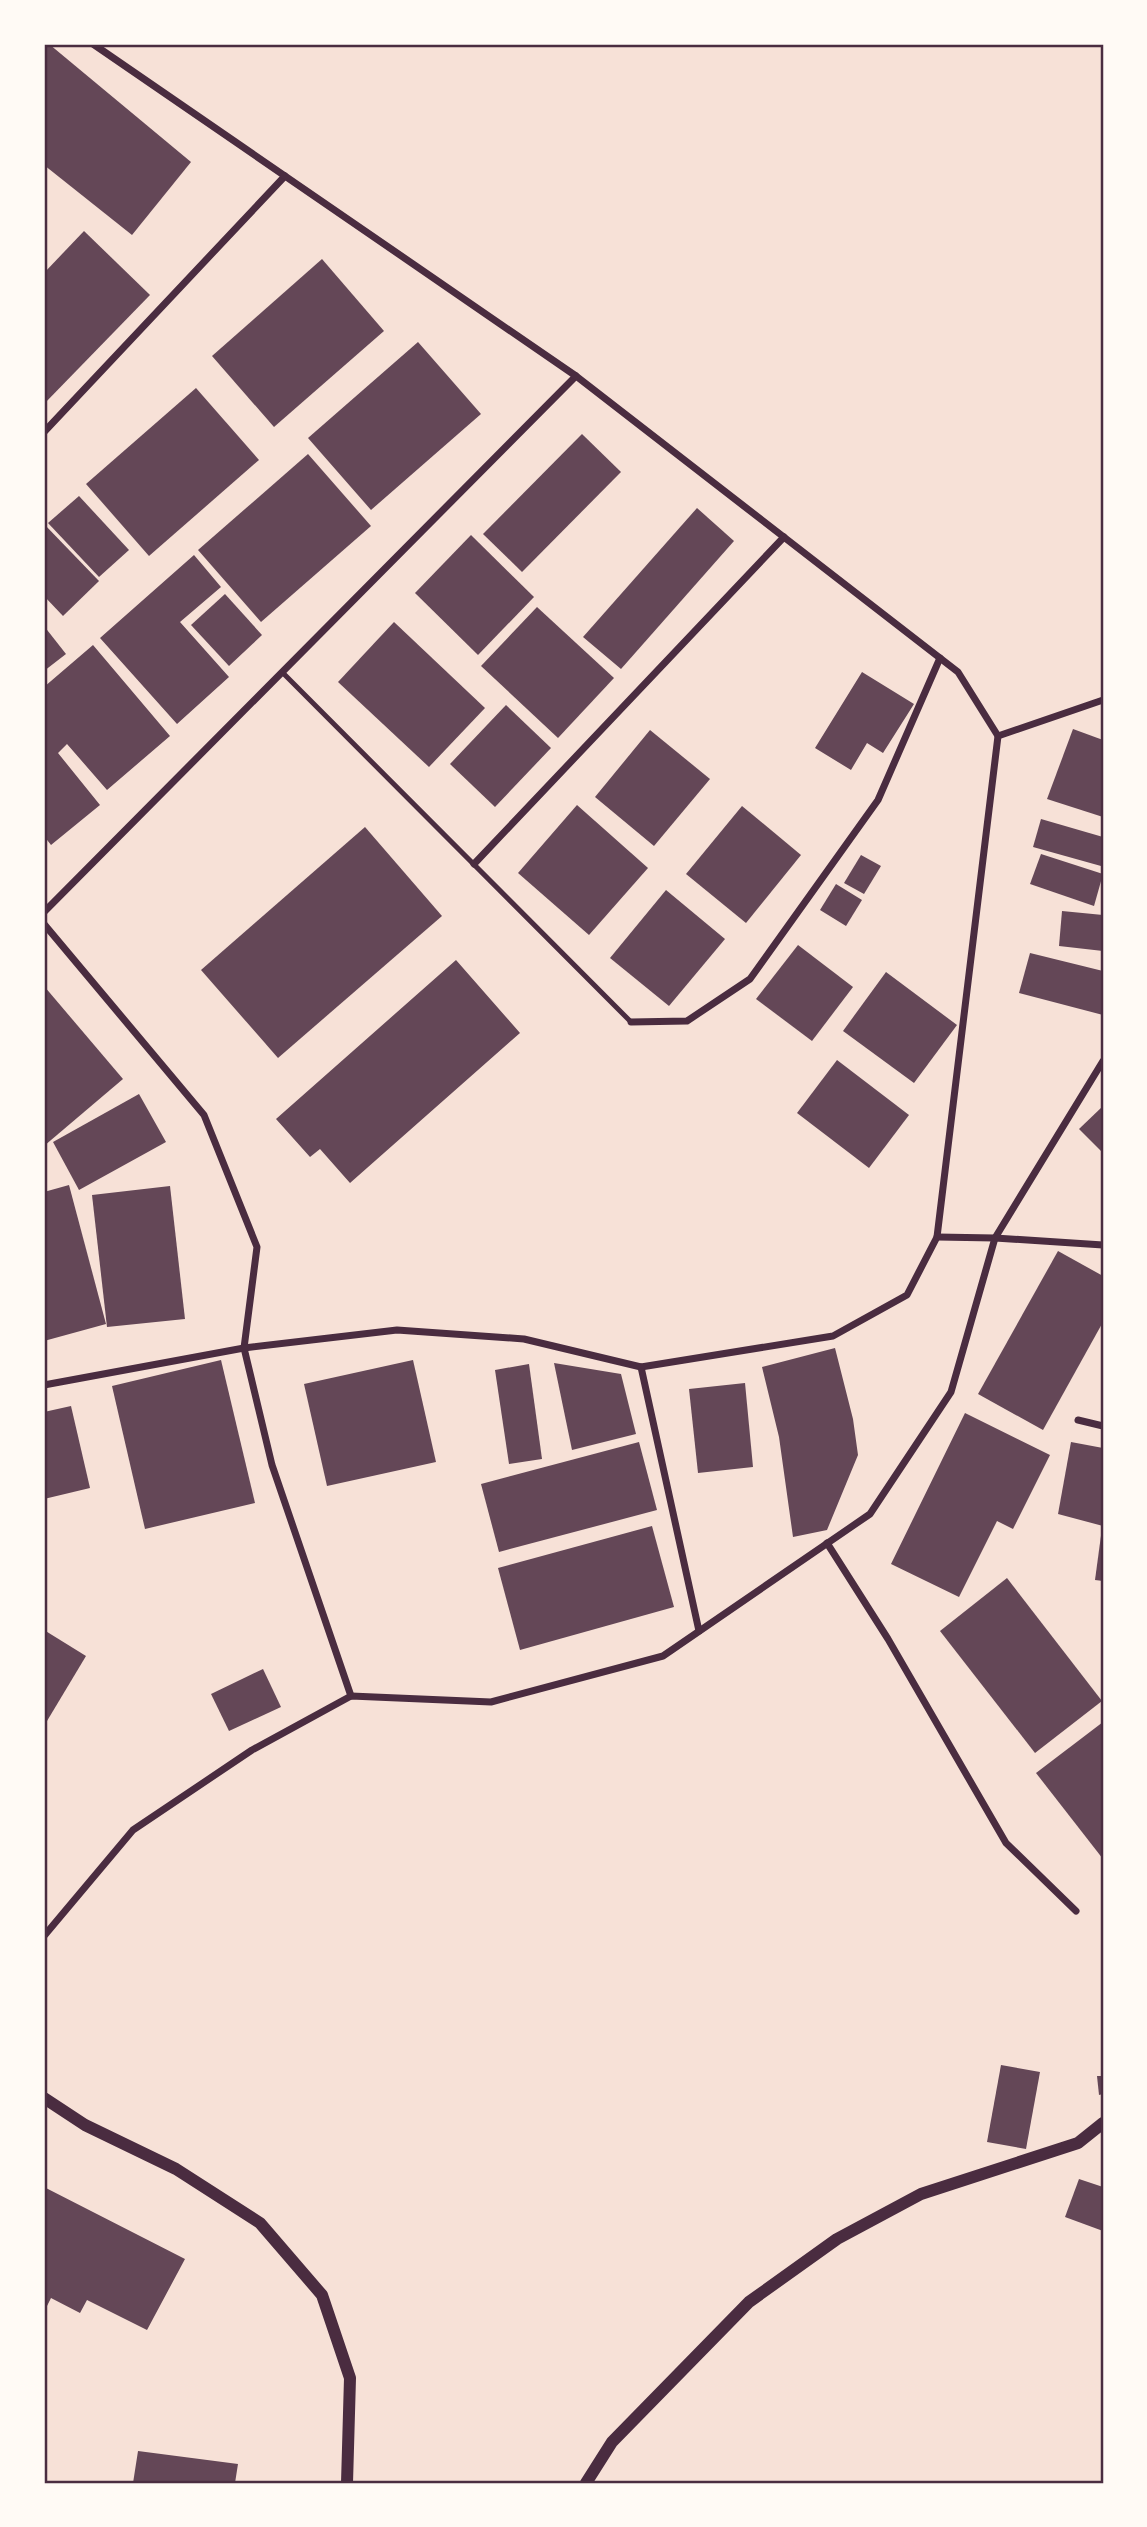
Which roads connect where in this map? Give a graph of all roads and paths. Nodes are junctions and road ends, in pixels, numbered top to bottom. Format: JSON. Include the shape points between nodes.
{"nodes":[{"id":1,"x":93,"y":44,"type":"edge"},
{"id":2,"x":285,"y":176,"type":"junction"},
{"id":3,"x":576,"y":376,"type":"junction"},
{"id":4,"x":44,"y":432,"type":"edge"},
{"id":5,"x":784,"y":537,"type":"junction"},
{"id":6,"x":940,"y":659,"type":"junction"},
{"id":7,"x":282,"y":672,"type":"junction"},
{"id":8,"x":1103,"y":700,"type":"edge"},
{"id":9,"x":998,"y":736,"type":"junction"},
{"id":10,"x":474,"y":864,"type":"junction"},
{"id":11,"x":44,"y":912,"type":"edge"},
{"id":12,"x":44,"y":924,"type":"edge"},
{"id":13,"x":631,"y":1022,"type":"joint"},
{"id":14,"x":1103,"y":1061,"type":"edge"},
{"id":15,"x":937,"y":1237,"type":"junction"},
{"id":16,"x":995,"y":1238,"type":"junction"},
{"id":17,"x":1103,"y":1245,"type":"edge"},
{"id":18,"x":244,"y":1348,"type":"junction"},
{"id":19,"x":641,"y":1367,"type":"junction"},
{"id":20,"x":44,"y":1385,"type":"edge"},
{"id":21,"x":1078,"y":1420,"type":"dead end"},
{"id":22,"x":1103,"y":1426,"type":"edge"},
{"id":23,"x":827,"y":1543,"type":"junction"},
{"id":24,"x":699,"y":1631,"type":"junction"},
{"id":25,"x":351,"y":1696,"type":"junction"},
{"id":26,"x":1076,"y":1911,"type":"dead end"},
{"id":27,"x":44,"y":1936,"type":"edge"},
{"id":28,"x":44,"y":2098,"type":"edge"},
{"id":29,"x":1103,"y":2123,"type":"edge"},
{"id":30,"x":348,"y":2483,"type":"edge"},
{"id":31,"x":586,"y":2483,"type":"edge"}],
"edges":[{"from":1,"to":2,"type":"street"},
{"from":2,"to":3,"type":"street"},
{"from":2,"to":4,"type":"street"},
{"from":3,"to":5,"type":"street"},
{"from":3,"to":7,"type":"street"},
{"from":5,"to":6,"type":"street"},
{"from":5,"to":10,"type":"street"},
{"from":6,"to":9,"type":"street","via":[[958,672]]},
{"from":6,"to":13,"type":"street","via":[[878,800],[750,979],[687,1021]]},
{"from":7,"to":10,"type":"lane"},
{"from":7,"to":11,"type":"street"},
{"from":8,"to":9,"type":"street"},
{"from":9,"to":15,"type":"street"},
{"from":10,"to":13,"type":"lane"},
{"from":12,"to":18,"type":"street","via":[[204,1115],[257,1247]]},
{"from":14,"to":16,"type":"street"},
{"from":15,"to":16,"type":"street"},
{"from":15,"to":19,"type":"street","via":[[906,1295],[833,1336]]},
{"from":16,"to":17,"type":"street"},
{"from":16,"to":23,"type":"street","via":[[951,1392],[870,1514]]},
{"from":18,"to":19,"type":"street","via":[[397,1330],[524,1339]]},
{"from":18,"to":20,"type":"street"},
{"from":18,"to":25,"type":"street","via":[[272,1465]]},
{"from":19,"to":24,"type":"street"},
{"from":21,"to":22,"type":"street"},
{"from":23,"to":24,"type":"street"},
{"from":23,"to":26,"type":"street","via":[[1006,1843]]},
{"from":24,"to":25,"type":"street","via":[[663,1656],[491,1702]]},
{"from":25,"to":27,"type":"street","via":[[253,1750],[134,1830]]},
{"from":28,"to":30,"type":"street","via":[[85,2125],[176,2169],[261,2223],[321,2295],[350,2378]]},
{"from":29,"to":31,"type":"street","via":[[1077,2143],[920,2194],[837,2239],[749,2302],[612,2442]]}]}
